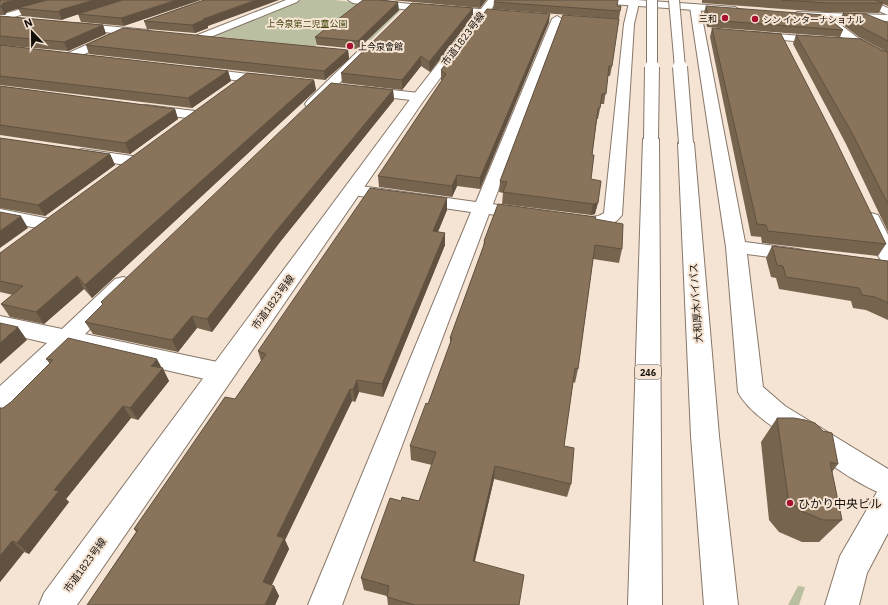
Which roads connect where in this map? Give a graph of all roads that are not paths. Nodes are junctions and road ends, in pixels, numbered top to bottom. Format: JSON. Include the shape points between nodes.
{"nodes":[{"id":1,"x":63,"y":0,"type":"edge"},
{"id":2,"x":294,"y":0,"type":"edge"},
{"id":3,"x":353,"y":0,"type":"edge"},
{"id":4,"x":493,"y":0,"type":"edge"},
{"id":5,"x":598,"y":0,"type":"edge"},
{"id":6,"x":652,"y":0,"type":"edge"},
{"id":7,"x":674,"y":0,"type":"edge"},
{"id":8,"x":861,"y":0,"type":"edge"},
{"id":9,"x":634,"y":3,"type":"junction"},
{"id":10,"x":410,"y":7,"type":"junction"},
{"id":11,"x":695,"y":7,"type":"junction"},
{"id":12,"x":742,"y":11,"type":"edge"},
{"id":13,"x":484,"y":12,"type":"junction"},
{"id":14,"x":888,"y":12,"type":"edge"},
{"id":15,"x":789,"y":14,"type":"edge"},
{"id":16,"x":517,"y":15,"type":"edge"},
{"id":17,"x":824,"y":17,"type":"junction"},
{"id":18,"x":0,"y":18,"type":"edge"},
{"id":19,"x":80,"y":18,"type":"edge"},
{"id":20,"x":399,"y":18,"type":"edge"},
{"id":21,"x":888,"y":18,"type":"edge"},
{"id":22,"x":557,"y":19,"type":"edge"},
{"id":23,"x":30,"y":22,"type":"edge"},
{"id":24,"x":148,"y":23,"type":"edge"},
{"id":25,"x":126,"y":31,"type":"junction"},
{"id":26,"x":162,"y":34,"type":"edge"},
{"id":27,"x":745,"y":35,"type":"edge"},
{"id":28,"x":783,"y":38,"type":"junction"},
{"id":29,"x":222,"y":40,"type":"edge"},
{"id":30,"x":862,"y":44,"type":"junction"},
{"id":31,"x":359,"y":51,"type":"edge"},
{"id":32,"x":790,"y":52,"type":"edge"},
{"id":33,"x":54,"y":55,"type":"edge"},
{"id":34,"x":70,"y":57,"type":"junction"},
{"id":35,"x":888,"y":58,"type":"edge"},
{"id":36,"x":93,"y":60,"type":"edge"},
{"id":37,"x":184,"y":71,"type":"edge"},
{"id":38,"x":245,"y":78,"type":"junction"},
{"id":39,"x":283,"y":82,"type":"edge"},
{"id":40,"x":335,"y":88,"type":"junction"},
{"id":41,"x":229,"y":90,"type":"edge"},
{"id":42,"x":419,"y":97,"type":"junction"},
{"id":43,"x":132,"y":107,"type":"edge"},
{"id":44,"x":302,"y":113,"type":"edge"},
{"id":45,"x":176,"y":129,"type":"edge"},
{"id":46,"x":70,"y":152,"type":"edge"},
{"id":47,"x":114,"y":175,"type":"edge"},
{"id":48,"x":353,"y":190,"type":"junction"},
{"id":49,"x":866,"y":207,"type":"edge"},
{"id":50,"x":482,"y":208,"type":"junction"},
{"id":51,"x":513,"y":212,"type":"edge"},
{"id":52,"x":0,"y":215,"type":"edge"},
{"id":53,"x":560,"y":219,"type":"edge"},
{"id":54,"x":30,"y":237,"type":"edge"},
{"id":55,"x":736,"y":246,"type":"junction"},
{"id":56,"x":820,"y":258,"type":"edge"},
{"id":57,"x":883,"y":262,"type":"edge"},
{"id":58,"x":135,"y":272,"type":"edge"},
{"id":59,"x":0,"y":324,"type":"edge"},
{"id":60,"x":66,"y":338,"type":"junction"},
{"id":61,"x":222,"y":373,"type":"junction"},
{"id":62,"x":0,"y":402,"type":"edge"},
{"id":63,"x":888,"y":483,"type":"edge"},
{"id":64,"x":888,"y":502,"type":"edge"},
{"id":65,"x":56,"y":605,"type":"edge"},
{"id":66,"x":325,"y":605,"type":"edge"},
{"id":67,"x":645,"y":605,"type":"edge"},
{"id":68,"x":721,"y":605,"type":"edge"},
{"id":69,"x":842,"y":605,"type":"edge"}],
"edges":[{"from":1,"to":18,"type":"main road"},
{"from":2,"to":29,"type":"main road","via":[[195,38]]},
{"from":3,"to":10,"type":"main road"},
{"from":4,"to":13,"type":"main road","name":"市道1823号線"},
{"from":5,"to":9,"type":"main road"},
{"from":6,"to":67,"type":"main road","number":"246","bridge":true},
{"from":7,"to":68,"type":"main road","name":"大和厚木バイパス","bridge":true,"via":[[705,436]]},
{"from":8,"to":14,"type":"main road"},
{"from":9,"to":11,"type":"main road"},
{"from":9,"to":53,"type":"main road","via":[[625,24],[613,215],[601,222],[590,223]]},
{"from":10,"to":13,"type":"main road"},
{"from":10,"to":20,"type":"main road"},
{"from":11,"to":12,"type":"main road"},
{"from":11,"to":55,"type":"main road","via":[[703,31]]},
{"from":13,"to":16,"type":"main road"},
{"from":13,"to":42,"type":"main road","name":"市道1823号線"},
{"from":15,"to":17,"type":"main road"},
{"from":17,"to":21,"type":"main road"},
{"from":17,"to":30,"type":"main road"},
{"from":18,"to":23,"type":"main road"},
{"from":19,"to":25,"type":"main road","via":[[66,24]]},
{"from":22,"to":50,"type":"main road"},
{"from":24,"to":25,"type":"main road"},
{"from":25,"to":26,"type":"main road"},
{"from":25,"to":34,"type":"main road"},
{"from":27,"to":28,"type":"main road"},
{"from":28,"to":30,"type":"main road"},
{"from":28,"to":32,"type":"main road"},
{"from":30,"to":35,"type":"main road"},
{"from":31,"to":40,"type":"main road"},
{"from":33,"to":34,"type":"main road"},
{"from":34,"to":36,"type":"main road"},
{"from":37,"to":38,"type":"main road"},
{"from":38,"to":39,"type":"main road"},
{"from":38,"to":41,"type":"main road"},
{"from":40,"to":42,"type":"main road"},
{"from":40,"to":44,"type":"main road"},
{"from":42,"to":48,"type":"main road","name":"市道1823号線"},
{"from":43,"to":45,"type":"main road","via":[[200,111]]},
{"from":46,"to":47,"type":"main road","via":[[139,157]]},
{"from":48,"to":50,"type":"main road"},
{"from":48,"to":61,"type":"main road","name":"市道1823号線"},
{"from":49,"to":57,"type":"main road"},
{"from":50,"to":51,"type":"main road"},
{"from":50,"to":66,"type":"main road"},
{"from":52,"to":54,"type":"main road","via":[[54,219]]},
{"from":55,"to":56,"type":"main road"},
{"from":55,"to":63,"type":"main road","via":[[751,392],[776,414]]},
{"from":58,"to":60,"type":"main road"},
{"from":59,"to":60,"type":"main road"},
{"from":60,"to":61,"type":"main road"},
{"from":60,"to":62,"type":"main road"},
{"from":61,"to":65,"type":"main road","name":"市道1823号線"},
{"from":64,"to":69,"type":"main road","via":[[852,568]]}]}
